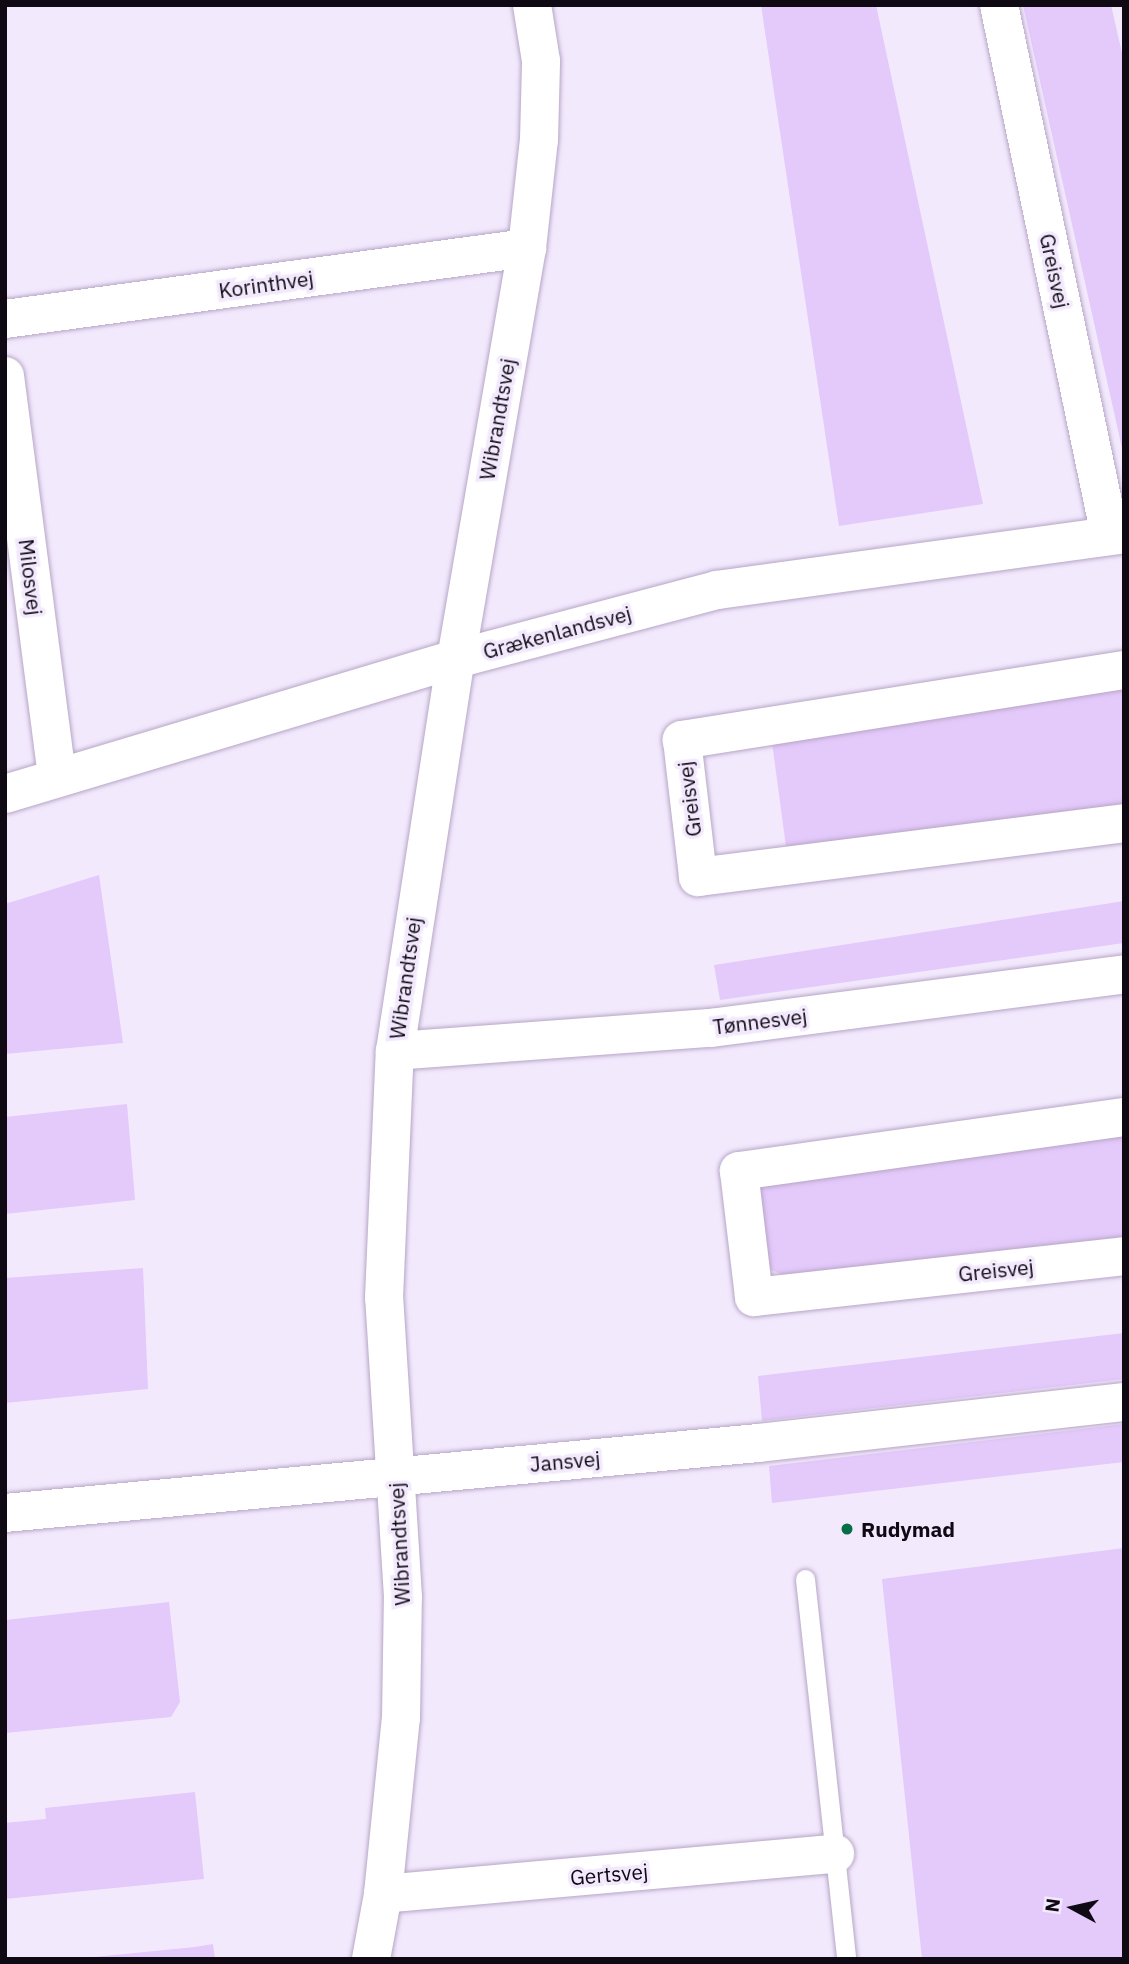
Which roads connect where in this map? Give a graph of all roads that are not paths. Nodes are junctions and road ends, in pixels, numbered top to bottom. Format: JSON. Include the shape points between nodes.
{"nodes":[{"id":1,"x":532,"y":5,"type":"edge"},
{"id":2,"x":999,"y":5,"type":"edge"},
{"id":3,"x":527,"y":248,"type":"junction"},
{"id":4,"x":5,"y":320,"type":"edge"},
{"id":5,"x":5,"y":376,"type":"edge"},
{"id":6,"x":1117,"y":535,"type":"edge"},
{"id":7,"x":456,"y":659,"type":"junction"},
{"id":8,"x":1124,"y":670,"type":"edge"},
{"id":9,"x":57,"y":778,"type":"junction"},
{"id":10,"x":5,"y":794,"type":"edge"},
{"id":11,"x":1124,"y":823,"type":"edge"},
{"id":12,"x":1124,"y":974,"type":"edge"},
{"id":13,"x":395,"y":1051,"type":"junction"},
{"id":14,"x":1124,"y":1117,"type":"edge"},
{"id":15,"x":1124,"y":1256,"type":"edge"},
{"id":16,"x":1124,"y":1402,"type":"edge"},
{"id":17,"x":395,"y":1477,"type":"junction"},
{"id":18,"x":5,"y":1513,"type":"edge"},
{"id":19,"x":805,"y":1579,"type":"dead end"},
{"id":20,"x":835,"y":1854,"type":"junction"},
{"id":21,"x":383,"y":1894,"type":"junction"},
{"id":22,"x":371,"y":1959,"type":"edge"},
{"id":23,"x":846,"y":1959,"type":"edge"}],
"edges":[{"from":1,"to":3,"type":"street","name":"Wibrandtsvej","via":[[540,87]]},
{"from":2,"to":6,"type":"street","name":"Greisvej"},
{"from":3,"to":4,"type":"street","name":"Korinthvej"},
{"from":3,"to":7,"type":"street","name":"Wibrandtsvej"},
{"from":5,"to":9,"type":"street","name":"Milosvej"},
{"from":6,"to":7,"type":"street","name":"Grækenlandsvej","via":[[717,590]]},
{"from":7,"to":9,"type":"street","name":"Grækenlandsvej"},
{"from":7,"to":13,"type":"street","name":"Wibrandtsvej"},
{"from":8,"to":11,"type":"street","name":"Greisvej","via":[[682,740],[698,877]]},
{"from":9,"to":10,"type":"street","name":"Grækenlandsvej"},
{"from":12,"to":13,"type":"street","name":"Tønnesvej","via":[[711,1028]]},
{"from":13,"to":17,"type":"street","name":"Wibrandtsvej","via":[[384,1298]]},
{"from":14,"to":15,"type":"street","name":"Greisvej","via":[[739,1171],[754,1297]]},
{"from":16,"to":17,"type":"street","name":"Jansvej"},
{"from":17,"to":18,"type":"street","name":"Jansvej"},
{"from":17,"to":21,"type":"street","name":"Wibrandtsvej","via":[[402,1597],[401,1718]]},
{"from":19,"to":20,"type":"lane"},
{"from":20,"to":21,"type":"street","name":"Gertsvej"},
{"from":20,"to":23,"type":"lane"},
{"from":21,"to":22,"type":"street","name":"Wibrandtsvej"}]}
